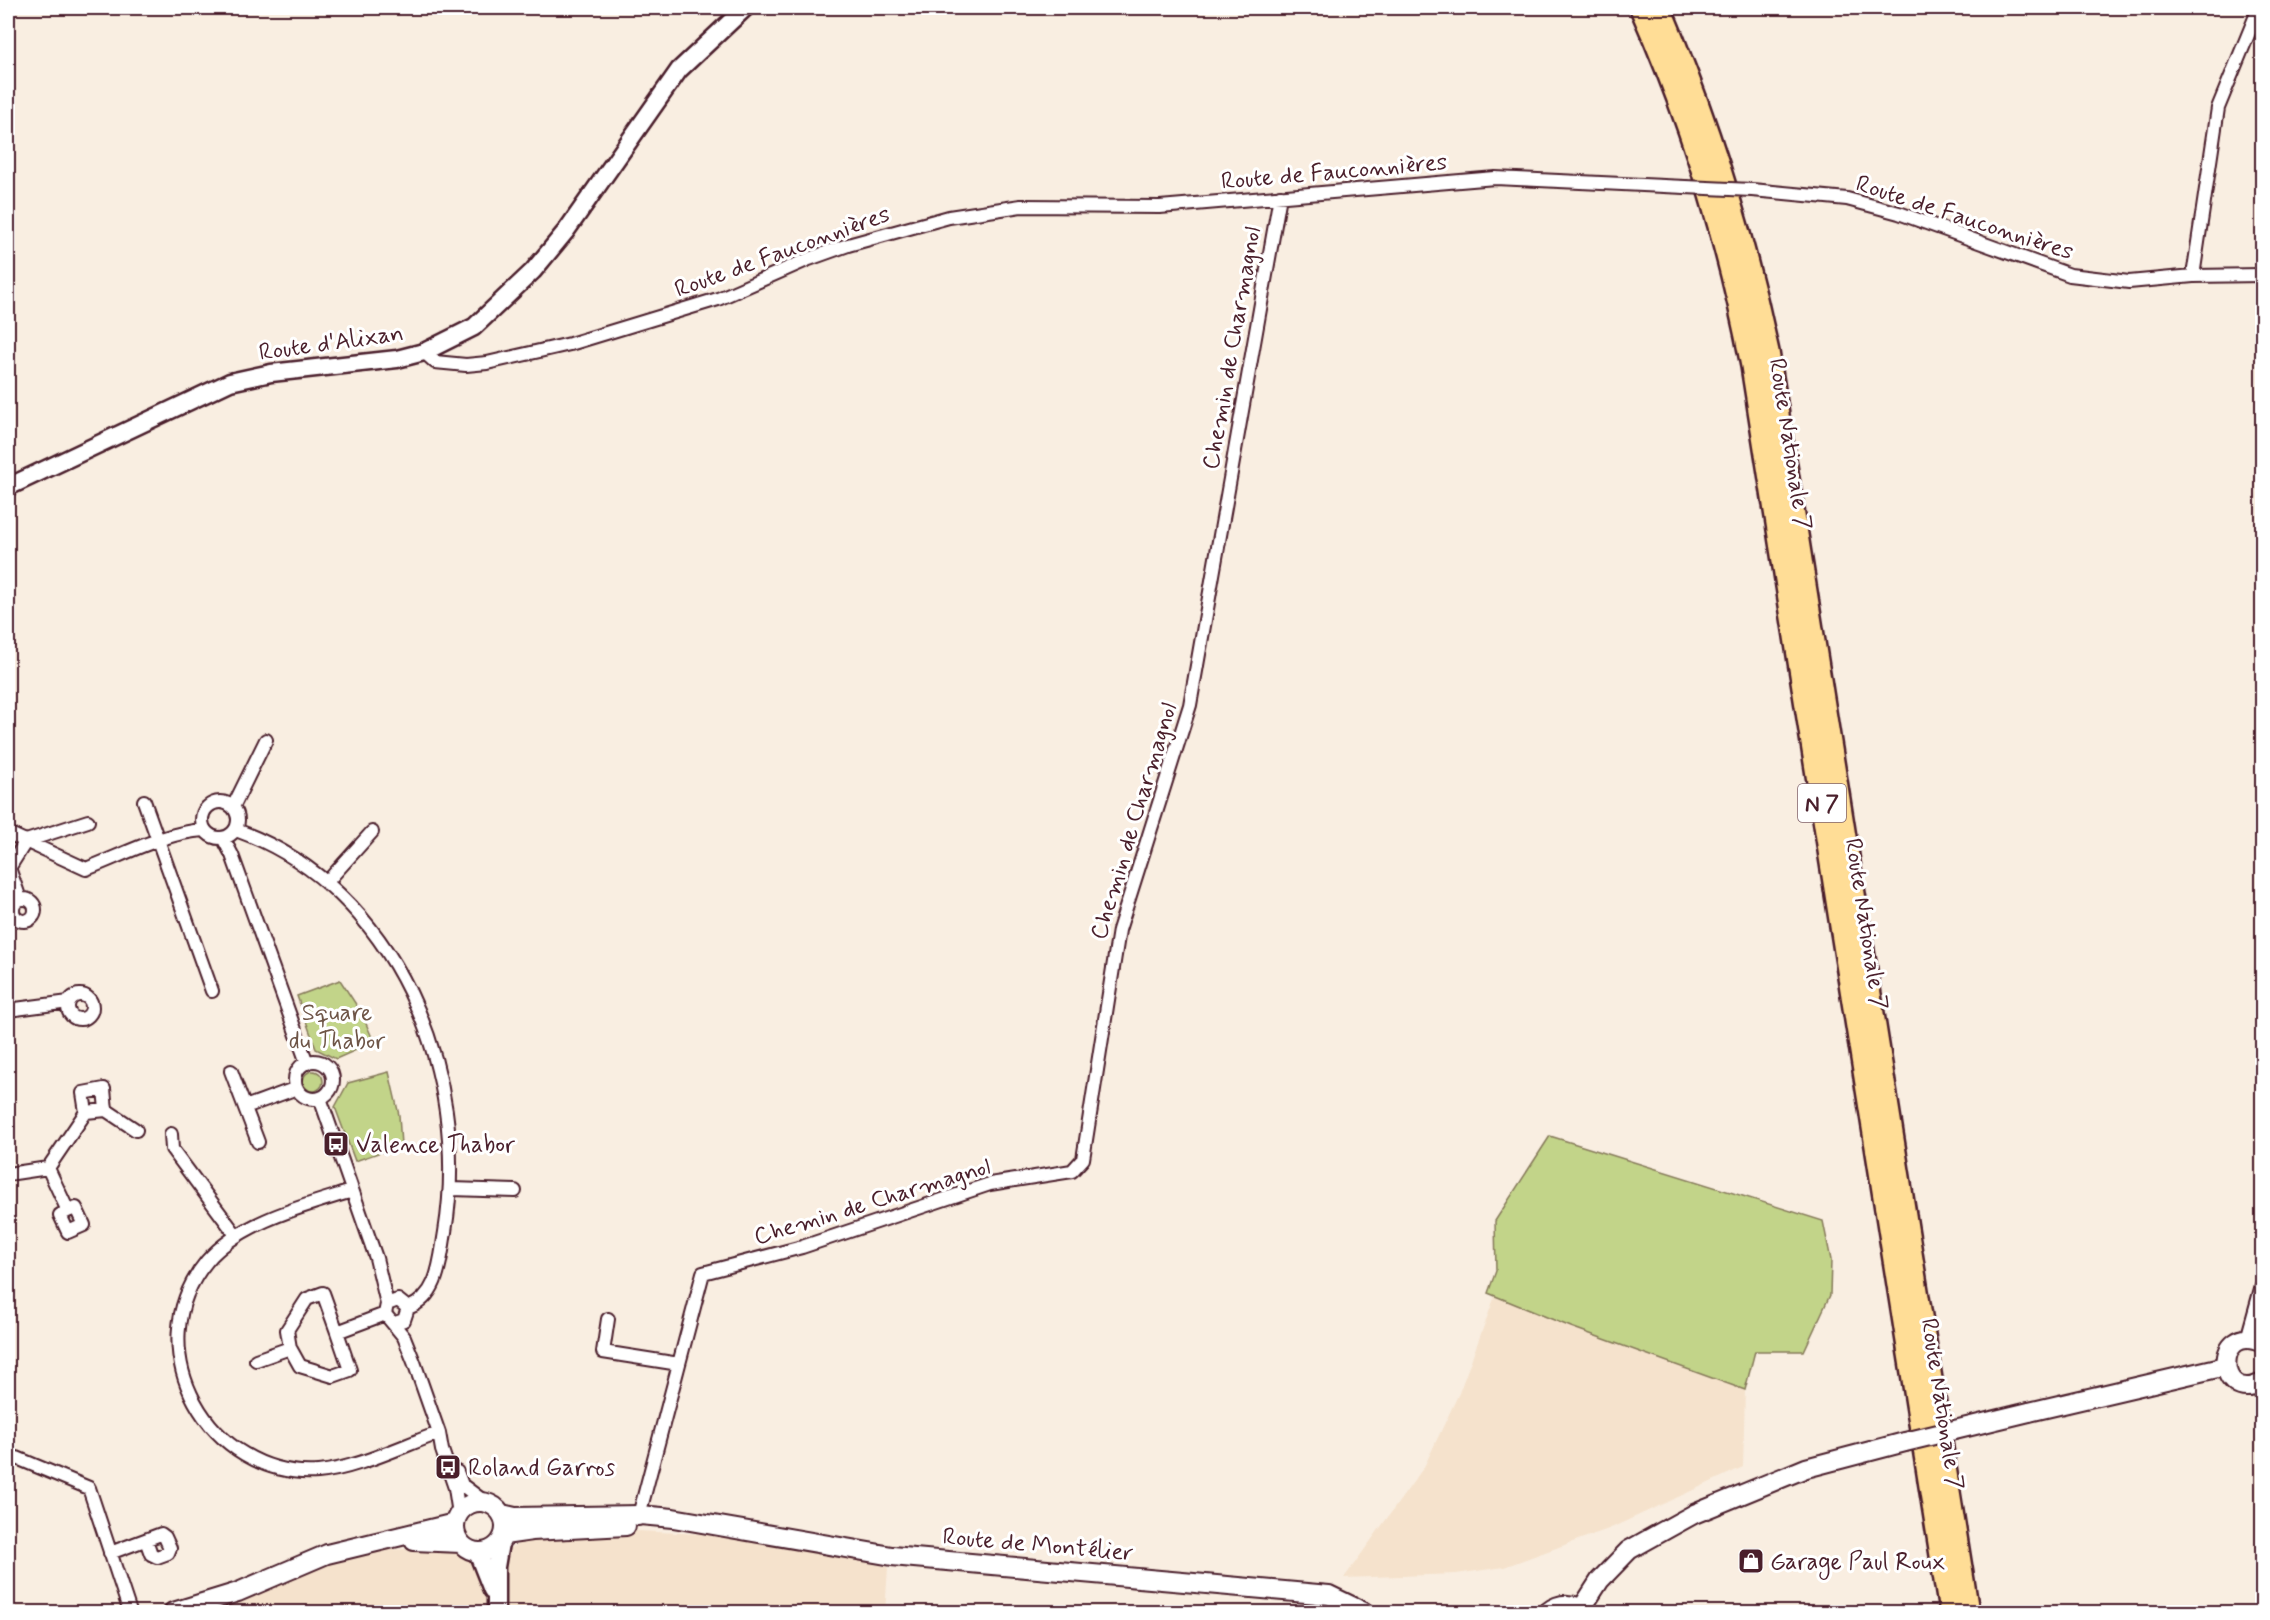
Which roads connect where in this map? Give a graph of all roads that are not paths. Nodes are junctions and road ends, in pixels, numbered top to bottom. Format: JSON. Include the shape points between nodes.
{"nodes":[{"id":1,"x":745,"y":8,"type":"edge"},
{"id":2,"x":1641,"y":8,"type":"edge"},
{"id":3,"x":1660,"y":8,"type":"edge"},
{"id":4,"x":2259,"y":8,"type":"edge"},
{"id":5,"x":1280,"y":196,"type":"junction"},
{"id":6,"x":2262,"y":275,"type":"edge"},
{"id":7,"x":2193,"y":276,"type":"junction"},
{"id":8,"x":424,"y":352,"type":"junction"},
{"id":9,"x":8,"y":487,"type":"edge"},
{"id":10,"x":266,"y":740,"type":"dead end"},
{"id":11,"x":144,"y":801,"type":"dead end"},
{"id":12,"x":233,"y":807,"type":"junction"},
{"id":13,"x":88,"y":821,"type":"dead end"},
{"id":14,"x":204,"y":830,"type":"junction"},
{"id":15,"x":236,"y":830,"type":"junction"},
{"id":16,"x":372,"y":832,"type":"dead end"},
{"id":17,"x":8,"y":833,"type":"edge"},
{"id":18,"x":222,"y":838,"type":"junction"},
{"id":19,"x":26,"y":841,"type":"junction"},
{"id":20,"x":158,"y":842,"type":"junction"},
{"id":21,"x":326,"y":883,"type":"junction"},
{"id":22,"x":20,"y":899,"type":"dead end"},
{"id":23,"x":212,"y":991,"type":"dead end"},
{"id":24,"x":69,"y":1002,"type":"dead end"},
{"id":25,"x":8,"y":1010,"type":"edge"},
{"id":26,"x":307,"y":1063,"type":"junction"},
{"id":27,"x":231,"y":1071,"type":"dead end"},
{"id":28,"x":297,"y":1088,"type":"junction"},
{"id":29,"x":320,"y":1098,"type":"junction"},
{"id":30,"x":245,"y":1107,"type":"junction"},
{"id":31,"x":106,"y":1110,"type":"junction"},
{"id":32,"x":86,"y":1112,"type":"junction"},
{"id":33,"x":136,"y":1130,"type":"dead end"},
{"id":34,"x":171,"y":1134,"type":"dead end"},
{"id":35,"x":258,"y":1142,"type":"dead end"},
{"id":36,"x":48,"y":1168,"type":"junction"},
{"id":37,"x":8,"y":1174,"type":"edge"},
{"id":38,"x":452,"y":1189,"type":"junction"},
{"id":39,"x":352,"y":1191,"type":"junction"},
{"id":40,"x":515,"y":1191,"type":"dead end"},
{"id":41,"x":69,"y":1211,"type":"dead end"},
{"id":42,"x":236,"y":1235,"type":"junction"},
{"id":43,"x":2262,"y":1285,"type":"edge"},
{"id":44,"x":396,"y":1312,"type":"junction"},
{"id":45,"x":608,"y":1319,"type":"dead end"},
{"id":46,"x":337,"y":1332,"type":"junction"},
{"id":47,"x":2255,"y":1341,"type":"edge"},
{"id":48,"x":290,"y":1348,"type":"junction"},
{"id":49,"x":256,"y":1360,"type":"dead end"},
{"id":50,"x":679,"y":1364,"type":"junction"},
{"id":51,"x":2226,"y":1366,"type":"junction"},
{"id":52,"x":2262,"y":1383,"type":"edge"},
{"id":53,"x":439,"y":1433,"type":"junction"},
{"id":54,"x":16,"y":1458,"type":"dead end"},
{"id":55,"x":486,"y":1503,"type":"junction"},
{"id":56,"x":502,"y":1514,"type":"junction"},
{"id":57,"x":457,"y":1519,"type":"junction"},
{"id":58,"x":637,"y":1520,"type":"junction"},
{"id":59,"x":502,"y":1539,"type":"junction"},
{"id":60,"x":146,"y":1540,"type":"dead end"},
{"id":61,"x":385,"y":1540,"type":"junction"},
{"id":62,"x":461,"y":1543,"type":"junction"},
{"id":63,"x":477,"y":1552,"type":"junction"},
{"id":64,"x":110,"y":1553,"type":"junction"},
{"id":65,"x":496,"y":1610,"type":"edge"},
{"id":66,"x":1585,"y":1610,"type":"edge"},
{"id":67,"x":130,"y":1612,"type":"edge"},
{"id":68,"x":173,"y":1612,"type":"edge"},
{"id":69,"x":1364,"y":1612,"type":"edge"},
{"id":70,"x":1548,"y":1612,"type":"edge"},
{"id":71,"x":1950,"y":1612,"type":"edge"},
{"id":72,"x":1968,"y":1612,"type":"edge"}],
"edges":[{"from":1,"to":8,"type":"street","name":"Route d'Alixan","via":[[679,70],[566,231],[533,271],[474,327]]},
{"from":2,"to":71,"type":"highway","name":"Route Nationale 7","number":"N 7","via":[[1702,164],[1752,366]]},
{"from":3,"to":72,"type":"highway","name":"Route Nationale 7","number":"N 7","via":[[1721,167],[1768,352]]},
{"from":4,"to":7,"type":"street","via":[[2218,108]]},
{"from":5,"to":7,"type":"street","name":"Route de Fauconnières","bridge":true,"via":[[1495,178],[1752,190],[1846,199],[1899,213],[2070,275],[2129,282]]},
{"from":5,"to":8,"type":"street","name":"Route de Fauconnières","via":[[1160,207],[1021,206],[949,217],[848,245],[718,299],[570,344],[466,365],[435,362]]},
{"from":5,"to":50,"type":"street","name":"Chemin de Charmagnol","via":[[1190,705],[1119,930],[1083,1159],[1072,1171],[990,1184],[802,1247],[703,1273]]},
{"from":6,"to":7,"type":"street","name":"Route de Fauconnières"},
{"from":8,"to":9,"type":"street","name":"Route d'Alixan","via":[[230,382]]},
{"from":10,"to":12,"type":"street"},
{"from":11,"to":20,"type":"street"},
{"from":12,"to":14,"type":"street","via":[[223,801],[206,807],[201,818]]},
{"from":12,"to":15,"type":"street","via":[[238,818]]},
{"from":13,"to":19,"type":"street"},
{"from":14,"to":18,"type":"street","via":[[212,837]]},
{"from":14,"to":20,"type":"street"},
{"from":15,"to":18,"type":"street"},
{"from":15,"to":21,"type":"street","via":[[292,858]]},
{"from":16,"to":21,"type":"street"},
{"from":17,"to":19,"type":"street"},
{"from":18,"to":26,"type":"street","via":[[232,855]]},
{"from":19,"to":20,"type":"street","via":[[86,868]]},
{"from":19,"to":22,"type":"street","via":[[9,868]]},
{"from":20,"to":23,"type":"street"},
{"from":21,"to":38,"type":"street","via":[[372,931],[391,958],[422,1018],[444,1090]]},
{"from":24,"to":25,"type":"street"},
{"from":26,"to":28,"type":"street","via":[[296,1076]]},
{"from":26,"to":29,"type":"street","via":[[323,1064],[332,1074],[330,1091]]},
{"from":27,"to":30,"type":"street"},
{"from":28,"to":29,"type":"street","via":[[306,1098]]},
{"from":28,"to":30,"type":"street"},
{"from":29,"to":39,"type":"street"},
{"from":30,"to":35,"type":"street"},
{"from":31,"to":32,"type":"street"},
{"from":31,"to":32,"type":"street","via":[[104,1089],[83,1092]]},
{"from":31,"to":33,"type":"street"},
{"from":32,"to":36,"type":"street"},
{"from":34,"to":42,"type":"street","via":[[172,1149]]},
{"from":36,"to":37,"type":"street"},
{"from":36,"to":41,"type":"street"},
{"from":38,"to":40,"type":"street"},
{"from":38,"to":44,"type":"street","via":[[433,1287],[422,1303]]},
{"from":39,"to":42,"type":"street"},
{"from":39,"to":44,"type":"street"},
{"from":42,"to":53,"type":"street","via":[[206,1262],[194,1283],[179,1328],[181,1364],[187,1384],[198,1410],[212,1427],[234,1448],[263,1463],[319,1472]]},
{"from":43,"to":47,"type":"street"},
{"from":44,"to":46,"type":"street"},
{"from":44,"to":53,"type":"street"},
{"from":45,"to":50,"type":"street","via":[[603,1352]]},
{"from":46,"to":48,"type":"street","via":[[350,1370],[333,1376],[300,1366]]},
{"from":46,"to":48,"type":"street","via":[[323,1293],[307,1299],[287,1330]]},
{"from":47,"to":51,"type":"main road","via":[[2233,1346]]},
{"from":48,"to":49,"type":"street"},
{"from":50,"to":58,"type":"street","name":"Chemin de Charmagnol"},
{"from":51,"to":52,"type":"main road","via":[[2239,1385]]},
{"from":51,"to":66,"type":"main road","bridge":true,"via":[[1806,1468],[1694,1514],[1629,1550],[1600,1580]]},
{"from":53,"to":55,"type":"street","via":[[462,1485]]},
{"from":53,"to":57,"type":"street"},
{"from":54,"to":64,"type":"street","via":[[88,1488]]},
{"from":55,"to":56,"type":"main road","name":"Route de Montélier"},
{"from":55,"to":57,"type":"main road","via":[[471,1504]]},
{"from":56,"to":58,"type":"main road","name":"Route de Montélier"},
{"from":56,"to":59,"type":"main road"},
{"from":57,"to":61,"type":"main road"},
{"from":57,"to":62,"type":"main road"},
{"from":58,"to":59,"type":"main road","name":"Route de Montélier","via":[[532,1531]]},
{"from":58,"to":69,"type":"main road","name":"Route de Montélier","via":[[706,1524],[892,1556],[1329,1595]]},
{"from":59,"to":63,"type":"main road","name":"Route de Montélier","via":[[493,1549]]},
{"from":59,"to":65,"type":"street","via":[[496,1567]]},
{"from":60,"to":64,"type":"street"},
{"from":61,"to":62,"type":"main road"},
{"from":61,"to":68,"type":"main road","via":[[327,1554],[226,1596]]},
{"from":62,"to":63,"type":"main road"},
{"from":63,"to":65,"type":"street"},
{"from":64,"to":67,"type":"street"},
{"from":66,"to":70,"type":"main road","via":[[1562,1605]]}]}
